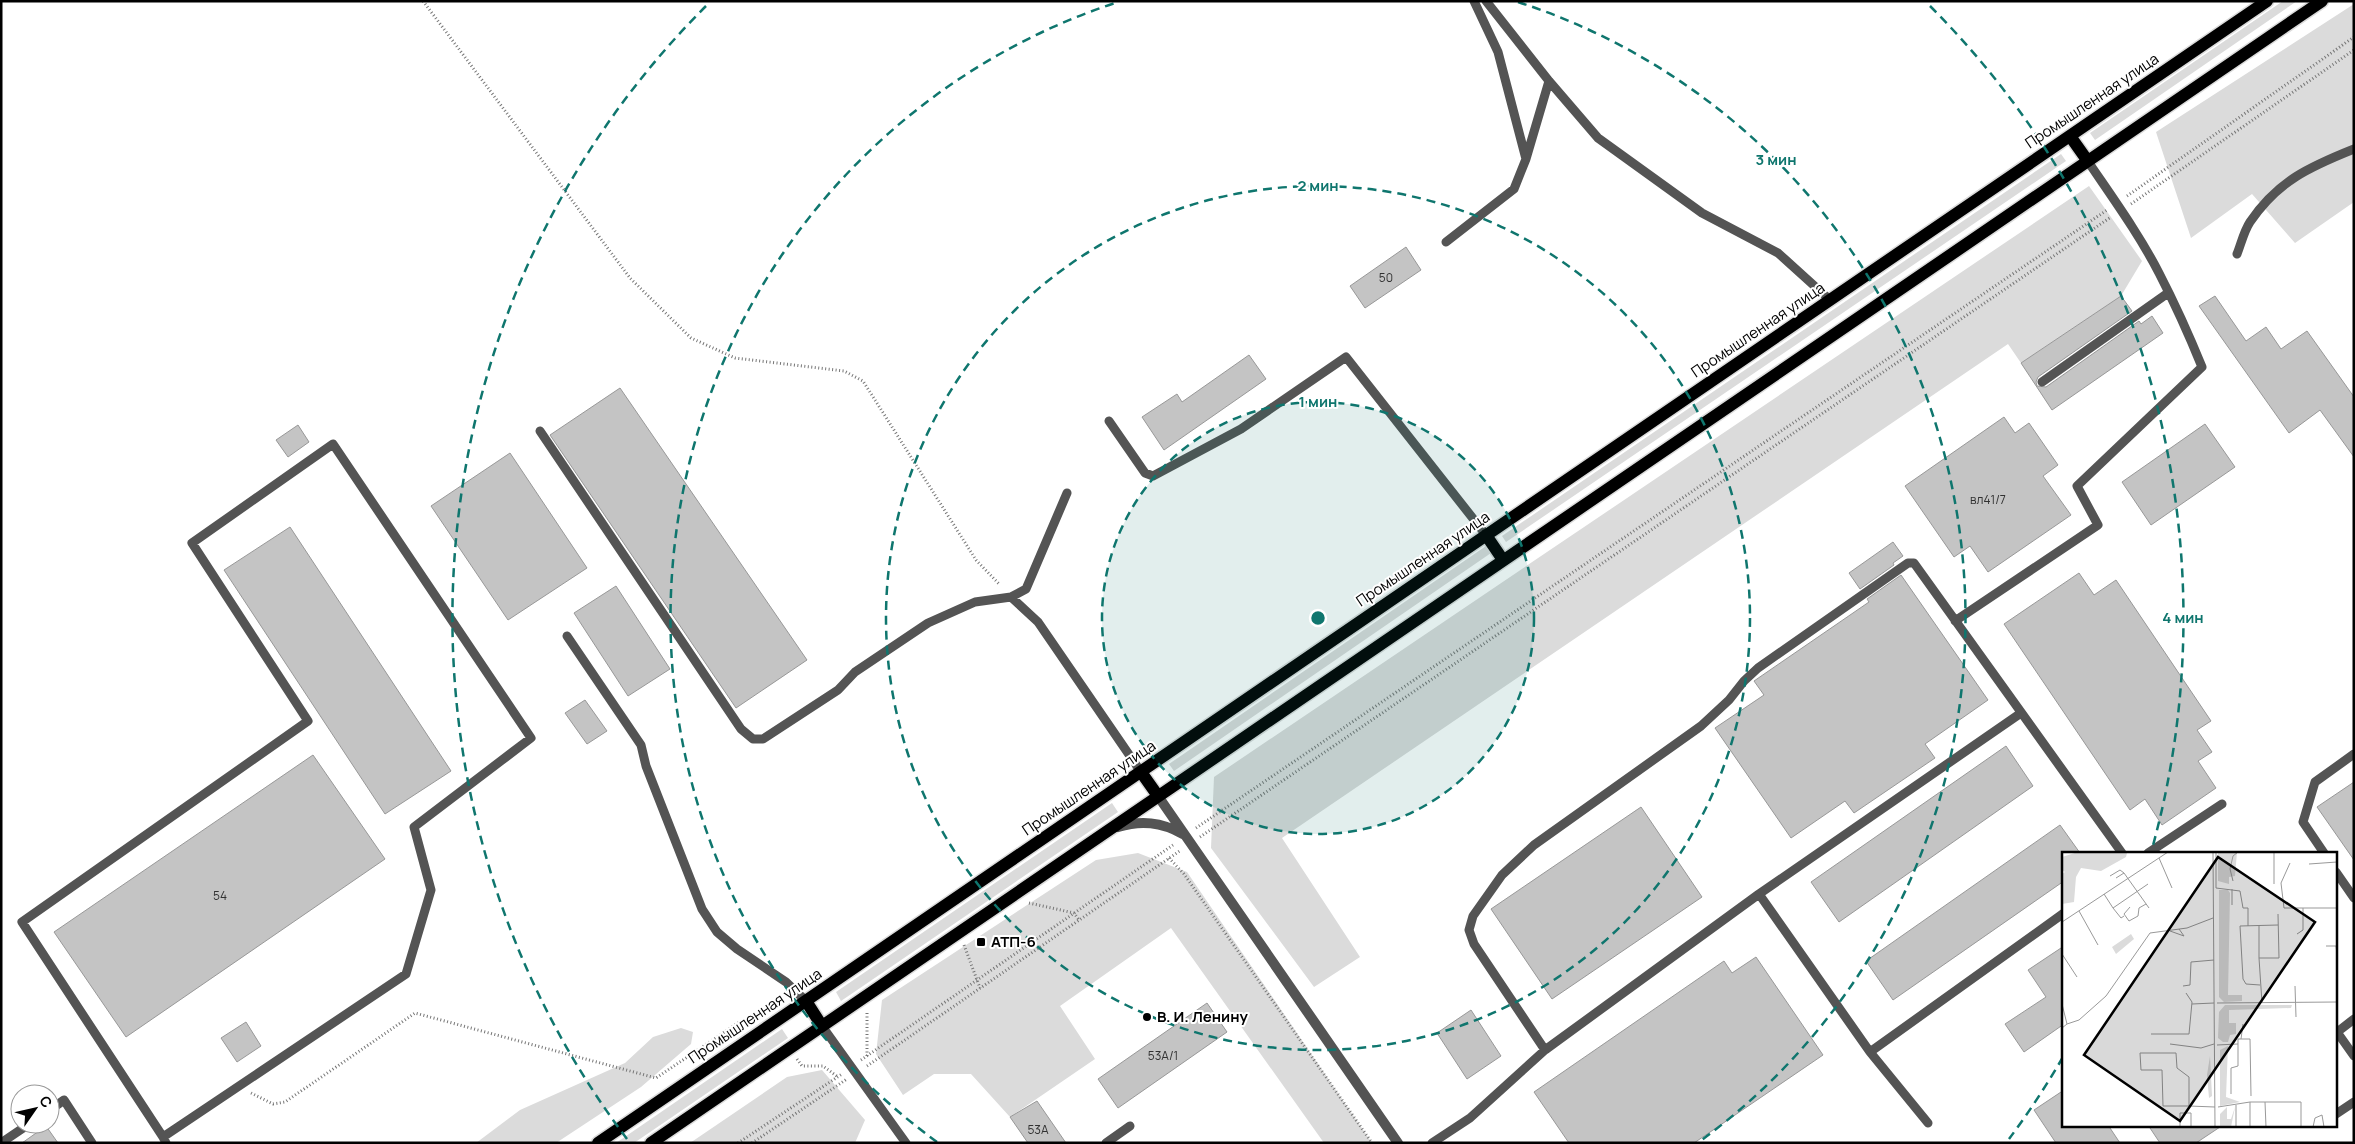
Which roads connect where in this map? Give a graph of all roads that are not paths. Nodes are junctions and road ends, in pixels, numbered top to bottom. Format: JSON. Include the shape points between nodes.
{"nodes":[{"id":1,"x":1474,"y":1,"type":"edge"},
{"id":2,"x":1486,"y":1,"type":"edge"},
{"id":3,"x":2267,"y":1,"type":"edge"},
{"id":4,"x":2322,"y":1,"type":"edge"},
{"id":5,"x":1549,"y":81,"type":"junction"},
{"id":6,"x":2070,"y":136,"type":"junction"},
{"id":7,"x":2354,"y":149,"type":"edge"},
{"id":8,"x":1526,"y":159,"type":"junction"},
{"id":9,"x":2087,"y":160,"type":"junction"},
{"id":10,"x":1446,"y":242,"type":"dead end"},
{"id":11,"x":2237,"y":254,"type":"dead end"},
{"id":12,"x":2168,"y":293,"type":"junction"},
{"id":13,"x":1830,"y":300,"type":"junction"},
{"id":14,"x":2042,"y":382,"type":"dead end"},
{"id":15,"x":1109,"y":421,"type":"dead end"},
{"id":16,"x":540,"y":431,"type":"dead end"},
{"id":17,"x":1067,"y":492,"type":"dead end"},
{"id":18,"x":1486,"y":535,"type":"junction"},
{"id":19,"x":1503,"y":560,"type":"junction"},
{"id":20,"x":1011,"y":597,"type":"junction"},
{"id":21,"x":1956,"y":621,"type":"junction"},
{"id":22,"x":567,"y":636,"type":"dead end"},
{"id":23,"x":2022,"y":712,"type":"junction"},
{"id":24,"x":2354,"y":754,"type":"edge"},
{"id":25,"x":1141,"y":772,"type":"junction"},
{"id":26,"x":1158,"y":796,"type":"junction"},
{"id":27,"x":2222,"y":804,"type":"dead end"},
{"id":28,"x":1108,"y":830,"type":"junction"},
{"id":29,"x":1188,"y":839,"type":"junction"},
{"id":30,"x":2121,"y":852,"type":"edge"},
{"id":31,"x":2150,"y":852,"type":"edge"},
{"id":32,"x":2323,"y":852,"type":"edge"},
{"id":33,"x":2338,"y":875,"type":"edge"},
{"id":34,"x":1759,"y":894,"type":"junction"},
{"id":35,"x":2354,"y":898,"type":"edge"},
{"id":36,"x":2062,"y":914,"type":"edge"},
{"id":37,"x":806,"y":1001,"type":"junction"},
{"id":38,"x":2354,"y":1019,"type":"edge"},
{"id":39,"x":822,"y":1026,"type":"junction"},
{"id":40,"x":2338,"y":1031,"type":"edge"},
{"id":41,"x":2338,"y":1033,"type":"edge"},
{"id":42,"x":1545,"y":1050,"type":"junction"},
{"id":43,"x":1870,"y":1052,"type":"junction"},
{"id":44,"x":2354,"y":1056,"type":"edge"},
{"id":45,"x":2354,"y":1102,"type":"edge"},
{"id":46,"x":60,"y":1103,"type":"edge"},
{"id":47,"x":2338,"y":1113,"type":"edge"},
{"id":48,"x":1928,"y":1123,"type":"dead end"},
{"id":49,"x":1130,"y":1126,"type":"dead end"},
{"id":50,"x":14,"y":1134,"type":"edge"},
{"id":51,"x":165,"y":1140,"type":"edge"},
{"id":52,"x":1,"y":1143,"type":"edge"},
{"id":53,"x":92,"y":1143,"type":"edge"},
{"id":54,"x":598,"y":1143,"type":"edge"},
{"id":55,"x":651,"y":1143,"type":"edge"},
{"id":56,"x":906,"y":1143,"type":"edge"},
{"id":57,"x":1106,"y":1143,"type":"edge"},
{"id":58,"x":1398,"y":1143,"type":"edge"},
{"id":59,"x":1432,"y":1143,"type":"edge"}],
"edges":[{"from":1,"to":8,"type":"lane","via":[[1498,52]]},
{"from":2,"to":5,"type":"lane"},
{"from":3,"to":6,"type":"main road","name":"Промышленная улица"},
{"from":4,"to":9,"type":"main road"},
{"from":5,"to":8,"type":"lane"},
{"from":5,"to":13,"type":"lane","via":[[1598,138],[1702,213],[1778,253]]},
{"from":6,"to":9,"type":"main road"},
{"from":6,"to":13,"type":"main road","name":"Промышленная улица"},
{"from":7,"to":11,"type":"lane","via":[[2318,163],[2279,187],[2249,223]]},
{"from":8,"to":10,"type":"lane","via":[[1514,189]]},
{"from":9,"to":12,"type":"lane","via":[[2160,273]]},
{"from":9,"to":19,"type":"main road"},
{"from":12,"to":14,"type":"lane"},
{"from":12,"to":21,"type":"lane","via":[[2202,367],[2077,486],[2098,524]]},
{"from":13,"to":18,"type":"main road","name":"Промышленная улица"},
{"from":15,"to":18,"type":"lane","via":[[1145,473],[1153,476],[1241,429],[1346,356]]},
{"from":16,"to":20,"type":"lane","via":[[741,729],[753,739],[762,739],[838,690],[856,672],[928,623],[974,602]]},
{"from":17,"to":20,"type":"lane","via":[[1026,589]]},
{"from":18,"to":19,"type":"main road"},
{"from":18,"to":25,"type":"main road","name":"Промышленная улица"},
{"from":19,"to":26,"type":"main road"},
{"from":20,"to":25,"type":"lane","via":[[1038,622]]},
{"from":21,"to":23,"type":"lane"},
{"from":21,"to":42,"type":"lane","via":[[1914,563],[1908,563],[1758,668],[1701,726],[1534,845],[1502,875],[1473,916],[1469,930],[1474,944]]},
{"from":22,"to":37,"type":"lane","via":[[641,745],[646,766],[702,910],[730,943],[786,982]]},
{"from":23,"to":30,"type":"lane"},
{"from":23,"to":34,"type":"lane"},
{"from":24,"to":32,"type":"lane","via":[[2315,782],[2303,822]]},
{"from":25,"to":26,"type":"main road"},
{"from":25,"to":37,"type":"main road","name":"Промышленная улица"},
{"from":26,"to":28,"type":"main road"},
{"from":26,"to":29,"type":"street"},
{"from":27,"to":31,"type":"lane"},
{"from":28,"to":29,"type":"street","via":[[1131,823],[1154,823],[1170,827]]},
{"from":28,"to":39,"type":"main road"},
{"from":29,"to":58,"type":"street"},
{"from":33,"to":35,"type":"lane"},
{"from":34,"to":42,"type":"lane"},
{"from":34,"to":43,"type":"lane"},
{"from":36,"to":43,"type":"lane"},
{"from":37,"to":39,"type":"main road"},
{"from":37,"to":54,"type":"main road","name":"Промышленная улица"},
{"from":38,"to":40,"type":"lane"},
{"from":39,"to":55,"type":"main road"},
{"from":39,"to":56,"type":"lane"},
{"from":41,"to":44,"type":"lane"},
{"from":42,"to":59,"type":"lane","via":[[1470,1118]]},
{"from":43,"to":48,"type":"lane"},
{"from":45,"to":47,"type":"lane"},
{"from":46,"to":53,"type":"lane","via":[[64,1100]]},
{"from":49,"to":57,"type":"lane"},
{"from":50,"to":52,"type":"lane"},
{"from":51,"to":51,"type":"lane","via":[[22,922],[308,721],[192,544],[333,444],[531,738],[414,827],[431,890],[406,974]]}]}
